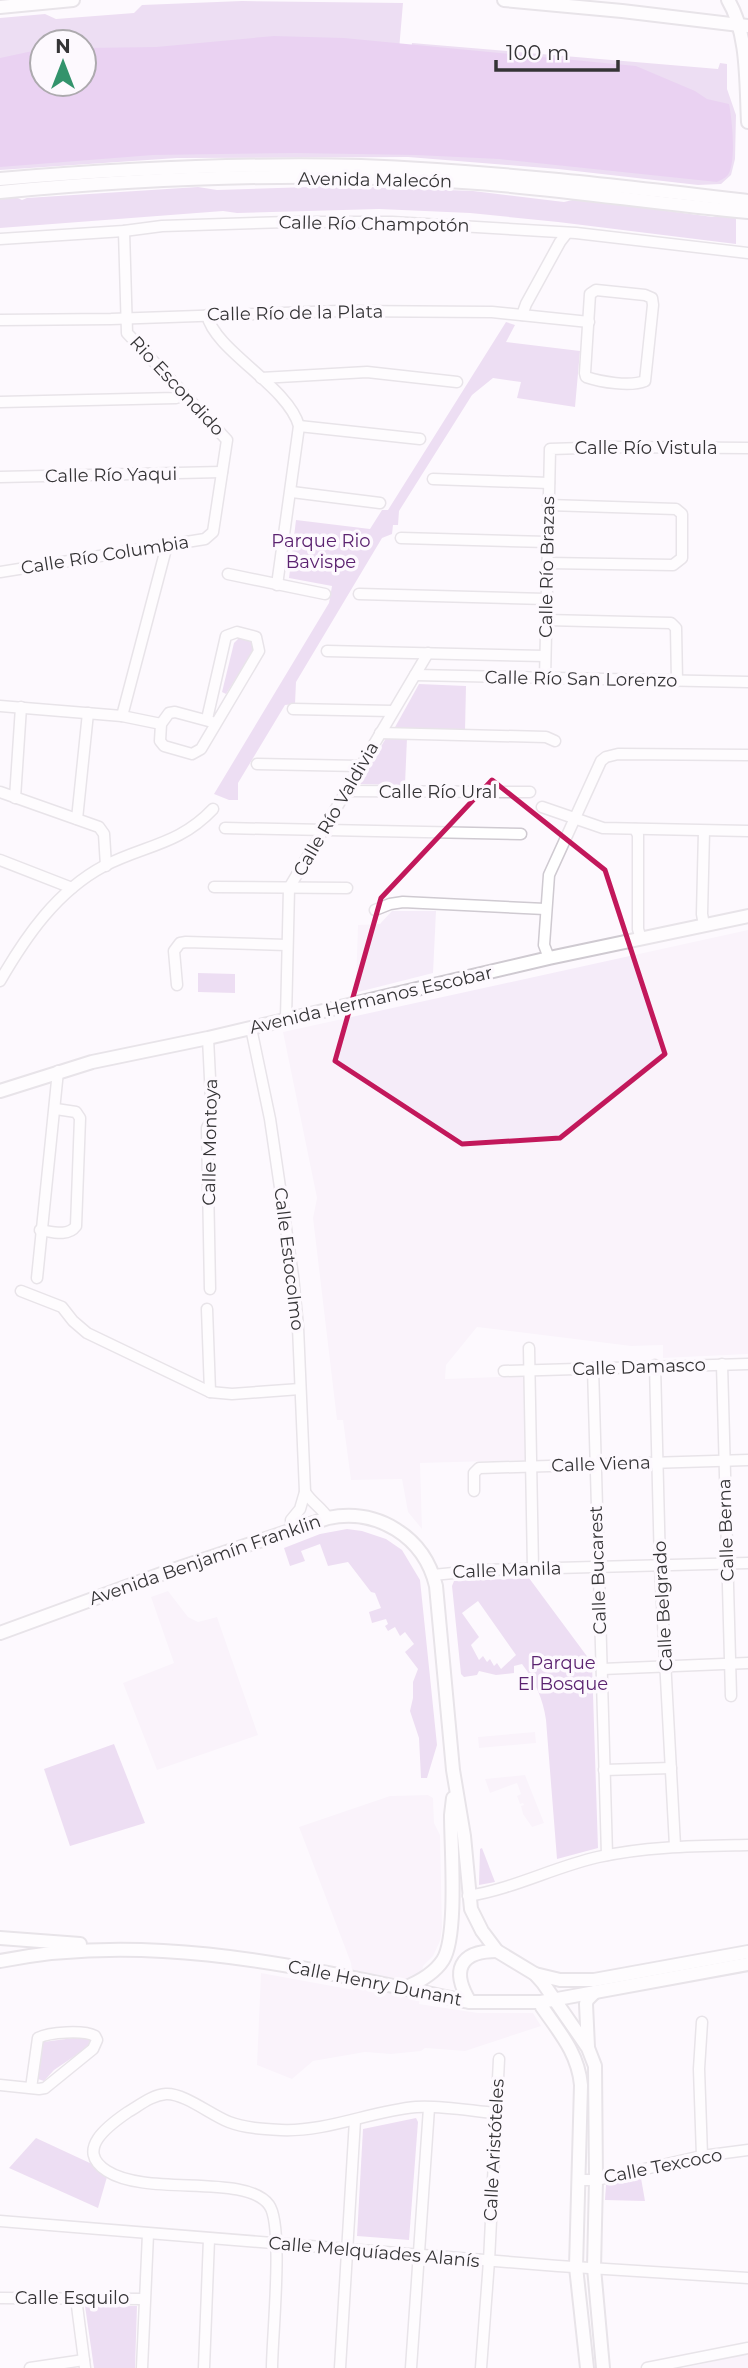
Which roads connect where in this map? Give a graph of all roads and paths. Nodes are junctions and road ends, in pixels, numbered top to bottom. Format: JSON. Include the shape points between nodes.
{"nodes":[{"id":1,"x":73,"y":0,"type":"edge"},
{"id":2,"x":504,"y":0,"type":"edge"},
{"id":3,"x":728,"y":0,"type":"edge"},
{"id":4,"x":0,"y":7,"type":"edge"},
{"id":5,"x":745,"y":26,"type":"edge"},
{"id":6,"x":747,"y":77,"type":"edge"},
{"id":7,"x":748,"y":122,"type":"edge"},
{"id":8,"x":0,"y":180,"type":"edge"},
{"id":9,"x":0,"y":192,"type":"edge"},
{"id":10,"x":748,"y":201,"type":"edge"},
{"id":11,"x":748,"y":212,"type":"edge"},
{"id":12,"x":124,"y":231,"type":"junction"},
{"id":13,"x":567,"y":233,"type":"junction"},
{"id":14,"x":0,"y":239,"type":"edge"},
{"id":15,"x":748,"y":253,"type":"edge"},
{"id":16,"x":522,"y":315,"type":"junction"},
{"id":17,"x":207,"y":316,"type":"junction"},
{"id":18,"x":127,"y":318,"type":"junction"},
{"id":19,"x":0,"y":320,"type":"edge"},
{"id":20,"x":589,"y":322,"type":"junction"},
{"id":21,"x":261,"y":377,"type":"junction"},
{"id":22,"x":457,"y":382,"type":"dead end"},
{"id":23,"x":184,"y":395,"type":"junction"},
{"id":24,"x":0,"y":402,"type":"edge"},
{"id":25,"x":299,"y":426,"type":"junction"},
{"id":26,"x":420,"y":439,"type":"dead end"},
{"id":27,"x":748,"y":448,"type":"edge"},
{"id":28,"x":550,"y":454,"type":"joint"},
{"id":29,"x":222,"y":472,"type":"junction"},
{"id":30,"x":0,"y":477,"type":"edge"},
{"id":31,"x":433,"y":479,"type":"dead end"},
{"id":32,"x":549,"y":483,"type":"junction"},
{"id":33,"x":292,"y":492,"type":"junction"},
{"id":34,"x":380,"y":502,"type":"dead end"},
{"id":35,"x":548,"y":505,"type":"junction"},
{"id":36,"x":210,"y":536,"type":"joint"},
{"id":37,"x":401,"y":538,"type":"dead end"},
{"id":38,"x":548,"y":542,"type":"junction"},
{"id":39,"x":167,"y":545,"type":"junction"},
{"id":40,"x":547,"y":563,"type":"junction"},
{"id":41,"x":0,"y":572,"type":"edge"},
{"id":42,"x":228,"y":575,"type":"dead end"},
{"id":43,"x":278,"y":585,"type":"junction"},
{"id":44,"x":326,"y":594,"type":"dead end"},
{"id":45,"x":359,"y":594,"type":"dead end"},
{"id":46,"x":546,"y":599,"type":"junction"},
{"id":47,"x":546,"y":620,"type":"junction"},
{"id":48,"x":327,"y":651,"type":"dead end"},
{"id":49,"x":428,"y":653,"type":"junction"},
{"id":50,"x":545,"y":656,"type":"junction"},
{"id":51,"x":415,"y":675,"type":"junction"},
{"id":52,"x":545,"y":679,"type":"junction"},
{"id":53,"x":677,"y":681,"type":"junction"},
{"id":54,"x":748,"y":682,"type":"edge"},
{"id":55,"x":0,"y":706,"type":"edge"},
{"id":56,"x":21,"y":707,"type":"junction"},
{"id":57,"x":293,"y":709,"type":"dead end"},
{"id":58,"x":392,"y":711,"type":"junction"},
{"id":59,"x":88,"y":713,"type":"junction"},
{"id":60,"x":122,"y":716,"type":"junction"},
{"id":61,"x":211,"y":721,"type":"junction"},
{"id":62,"x":161,"y":724,"type":"junction"},
{"id":63,"x":380,"y":733,"type":"junction"},
{"id":64,"x":555,"y":741,"type":"dead end"},
{"id":65,"x":748,"y":755,"type":"edge"},
{"id":66,"x":257,"y":764,"type":"dead end"},
{"id":67,"x":360,"y":766,"type":"junction"},
{"id":68,"x":345,"y":791,"type":"junction"},
{"id":69,"x":0,"y":792,"type":"edge"},
{"id":70,"x":530,"y":792,"type":"dead end"},
{"id":71,"x":15,"y":798,"type":"junction"},
{"id":72,"x":542,"y":807,"type":"dead end"},
{"id":73,"x":213,"y":809,"type":"dead end"},
{"id":74,"x":77,"y":819,"type":"junction"},
{"id":75,"x":573,"y":819,"type":"junction"},
{"id":76,"x":225,"y":828,"type":"dead end"},
{"id":77,"x":635,"y":829,"type":"junction"},
{"id":78,"x":322,"y":830,"type":"junction"},
{"id":79,"x":704,"y":831,"type":"junction"},
{"id":80,"x":748,"y":831,"type":"edge"},
{"id":81,"x":521,"y":834,"type":"dead end"},
{"id":82,"x":0,"y":860,"type":"edge"},
{"id":83,"x":106,"y":866,"type":"junction"},
{"id":84,"x":214,"y":887,"type":"dead end"},
{"id":85,"x":72,"y":888,"type":"junction"},
{"id":86,"x":289,"y":888,"type":"junction"},
{"id":87,"x":346,"y":888,"type":"dead end"},
{"id":88,"x":545,"y":909,"type":"junction"},
{"id":89,"x":375,"y":910,"type":"dead end"},
{"id":90,"x":746,"y":915,"type":"edge"},
{"id":91,"x":704,"y":925,"type":"junction"},
{"id":92,"x":641,"y":939,"type":"junction"},
{"id":93,"x":287,"y":944,"type":"junction"},
{"id":94,"x":548,"y":958,"type":"junction"},
{"id":95,"x":0,"y":981,"type":"edge"},
{"id":96,"x":177,"y":985,"type":"dead end"},
{"id":97,"x":286,"y":1019,"type":"junction"},
{"id":98,"x":251,"y":1027,"type":"junction"},
{"id":99,"x":208,"y":1038,"type":"junction"},
{"id":100,"x":58,"y":1071,"type":"junction"},
{"id":101,"x":0,"y":1091,"type":"edge"},
{"id":102,"x":56,"y":1109,"type":"junction"},
{"id":103,"x":40,"y":1230,"type":"junction"},
{"id":104,"x":37,"y":1278,"type":"dead end"},
{"id":105,"x":210,"y":1289,"type":"dead end"},
{"id":106,"x":21,"y":1291,"type":"dead end"},
{"id":107,"x":207,"y":1308,"type":"dead end"},
{"id":108,"x":529,"y":1348,"type":"dead end"},
{"id":109,"x":722,"y":1364,"type":"junction"},
{"id":110,"x":748,"y":1364,"type":"edge"},
{"id":111,"x":655,"y":1365,"type":"junction"},
{"id":112,"x":593,"y":1368,"type":"junction"},
{"id":113,"x":530,"y":1370,"type":"junction"},
{"id":114,"x":504,"y":1371,"type":"dead end"},
{"id":115,"x":300,"y":1389,"type":"junction"},
{"id":116,"x":210,"y":1392,"type":"junction"},
{"id":117,"x":748,"y":1460,"type":"edge"},
{"id":118,"x":724,"y":1461,"type":"junction"},
{"id":119,"x":658,"y":1462,"type":"junction"},
{"id":120,"x":595,"y":1464,"type":"junction"},
{"id":121,"x":533,"y":1466,"type":"junction"},
{"id":122,"x":474,"y":1491,"type":"dead end"},
{"id":123,"x":305,"y":1492,"type":"junction"},
{"id":124,"x":314,"y":1505,"type":"junction"},
{"id":125,"x":300,"y":1509,"type":"junction"},
{"id":126,"x":328,"y":1518,"type":"junction"},
{"id":127,"x":292,"y":1529,"type":"junction"},
{"id":128,"x":726,"y":1563,"type":"junction"},
{"id":129,"x":748,"y":1563,"type":"edge"},
{"id":130,"x":660,"y":1566,"type":"junction"},
{"id":131,"x":597,"y":1567,"type":"junction"},
{"id":132,"x":533,"y":1569,"type":"junction"},
{"id":133,"x":433,"y":1575,"type":"junction"},
{"id":134,"x":0,"y":1633,"type":"edge"},
{"id":135,"x":748,"y":1663,"type":"edge"},
{"id":136,"x":730,"y":1664,"type":"junction"},
{"id":137,"x":666,"y":1666,"type":"junction"},
{"id":138,"x":602,"y":1669,"type":"junction"},
{"id":139,"x":731,"y":1696,"type":"dead end"},
{"id":140,"x":671,"y":1768,"type":"junction"},
{"id":141,"x":604,"y":1770,"type":"junction"},
{"id":142,"x":455,"y":1783,"type":"junction"},
{"id":143,"x":748,"y":1845,"type":"edge"},
{"id":144,"x":675,"y":1846,"type":"junction"},
{"id":145,"x":607,"y":1855,"type":"junction"},
{"id":146,"x":468,"y":1896,"type":"junction"},
{"id":147,"x":0,"y":1938,"type":"edge"},
{"id":148,"x":88,"y":1950,"type":"junction"},
{"id":149,"x":496,"y":1951,"type":"junction"},
{"id":150,"x":748,"y":1952,"type":"edge"},
{"id":151,"x":0,"y":1961,"type":"edge"},
{"id":152,"x":748,"y":1964,"type":"edge"},
{"id":153,"x":535,"y":1974,"type":"junction"},
{"id":154,"x":404,"y":1989,"type":"junction"},
{"id":155,"x":595,"y":1992,"type":"junction"},
{"id":156,"x":555,"y":1999,"type":"junction"},
{"id":157,"x":470,"y":2002,"type":"junction"},
{"id":158,"x":541,"y":2002,"type":"junction"},
{"id":159,"x":702,"y":2022,"type":"dead end"},
{"id":160,"x":588,"y":2048,"type":"junction"},
{"id":161,"x":499,"y":2059,"type":"dead end"},
{"id":162,"x":0,"y":2085,"type":"edge"},
{"id":163,"x":31,"y":2088,"type":"junction"},
{"id":164,"x":429,"y":2108,"type":"junction"},
{"id":165,"x":496,"y":2113,"type":"junction"},
{"id":166,"x":355,"y":2120,"type":"junction"},
{"id":167,"x":748,"y":2150,"type":"edge"},
{"id":168,"x":702,"y":2156,"type":"junction"},
{"id":169,"x":578,"y":2180,"type":"junction"},
{"id":170,"x":596,"y":2180,"type":"junction"},
{"id":171,"x":0,"y":2221,"type":"edge"},
{"id":172,"x":148,"y":2234,"type":"junction"},
{"id":173,"x":209,"y":2239,"type":"junction"},
{"id":174,"x":277,"y":2244,"type":"junction"},
{"id":175,"x":348,"y":2250,"type":"junction"},
{"id":176,"x":418,"y":2255,"type":"junction"},
{"id":177,"x":489,"y":2261,"type":"junction"},
{"id":178,"x":576,"y":2267,"type":"junction"},
{"id":179,"x":594,"y":2268,"type":"junction"},
{"id":180,"x":748,"y":2278,"type":"edge"},
{"id":181,"x":0,"y":2298,"type":"edge"},
{"id":182,"x":76,"y":2298,"type":"junction"},
{"id":183,"x":144,"y":2299,"type":"junction"},
{"id":184,"x":748,"y":2347,"type":"edge"},
{"id":185,"x":84,"y":2364,"type":"edge"},
{"id":186,"x":30,"y":2368,"type":"edge"},
{"id":187,"x":142,"y":2368,"type":"edge"},
{"id":188,"x":204,"y":2368,"type":"edge"},
{"id":189,"x":272,"y":2368,"type":"edge"},
{"id":190,"x":340,"y":2368,"type":"edge"},
{"id":191,"x":411,"y":2368,"type":"edge"},
{"id":192,"x":481,"y":2368,"type":"edge"},
{"id":193,"x":587,"y":2368,"type":"edge"},
{"id":194,"x":603,"y":2368,"type":"edge"},
{"id":195,"x":647,"y":2368,"type":"edge"}],
"edges":[{"from":1,"to":4,"type":"main road"},
{"from":2,"to":5,"type":"main road"},
{"from":3,"to":5,"type":"main road"},
{"from":5,"to":6,"type":"main road"},
{"from":6,"to":7,"type":"main road"},
{"from":8,"to":10,"type":"main road","name":"Avenida Malecón","via":[[165,168],[359,166],[532,177]]},
{"from":9,"to":11,"type":"main road","name":"Avenida Malecón","via":[[148,180],[394,179],[489,184]]},
{"from":12,"to":13,"type":"street","name":"Calle Río Champotón","via":[[190,225],[392,222]]},
{"from":12,"to":14,"type":"street","name":"Calle Río Champotón"},
{"from":12,"to":18,"type":"street"},
{"from":13,"to":15,"type":"street","name":"Calle Río Champotón"},
{"from":13,"to":16,"type":"street"},
{"from":16,"to":17,"type":"street","name":"Calle Río de la Plata","via":[[338,311]]},
{"from":16,"to":20,"type":"street","name":"Calle Río de la Plata"},
{"from":17,"to":18,"type":"street","name":"Calle Río de la Plata"},
{"from":17,"to":21,"type":"street","via":[[220,337]]},
{"from":18,"to":19,"type":"street","name":"Calle Río de la Plata"},
{"from":18,"to":23,"type":"street","name":"Rio Escondido","via":[[127,333]]},
{"from":20,"to":20,"type":"street","via":[[586,377],[645,382],[652,298],[592,292]]},
{"from":21,"to":22,"type":"street","via":[[367,372]]},
{"from":21,"to":25,"type":"street","via":[[292,410]]},
{"from":23,"to":24,"type":"street"},
{"from":23,"to":29,"type":"street","name":"Rio Escondido","via":[[227,440]]},
{"from":25,"to":26,"type":"street"},
{"from":25,"to":33,"type":"street"},
{"from":27,"to":28,"type":"street","name":"Calle Río Vistula","via":[[552,447]]},
{"from":28,"to":32,"type":"street","name":"Calle Río Brazas"},
{"from":29,"to":30,"type":"street","name":"Calle Río Yaqui"},
{"from":29,"to":36,"type":"street","name":"Rio Escondido"},
{"from":31,"to":32,"type":"street"},
{"from":32,"to":35,"type":"street","name":"Calle Río Brazas"},
{"from":33,"to":34,"type":"street"},
{"from":33,"to":43,"type":"street"},
{"from":35,"to":38,"type":"street","name":"Calle Río Brazas"},
{"from":35,"to":40,"type":"street","via":[[676,509],[682,514],[682,558],[673,565]]},
{"from":36,"to":39,"type":"street","name":"Calle Río Columbia"},
{"from":37,"to":38,"type":"street"},
{"from":38,"to":40,"type":"street","name":"Calle Río Brazas"},
{"from":39,"to":41,"type":"street","name":"Calle Río Columbia"},
{"from":39,"to":60,"type":"street"},
{"from":40,"to":46,"type":"street","name":"Calle Río Brazas"},
{"from":42,"to":43,"type":"street"},
{"from":43,"to":44,"type":"street"},
{"from":45,"to":46,"type":"street"},
{"from":46,"to":47,"type":"street","name":"Calle Río Brazas"},
{"from":47,"to":50,"type":"street","name":"Calle Río Brazas"},
{"from":47,"to":53,"type":"street","via":[[671,623],[676,628]]},
{"from":48,"to":49,"type":"street","name":"Calle Río San Lorenzo"},
{"from":49,"to":50,"type":"street","name":"Calle Río San Lorenzo"},
{"from":49,"to":51,"type":"street","name":"Calle Río Valdivia"},
{"from":50,"to":52,"type":"street","name":"Calle Río Brazas"},
{"from":51,"to":52,"type":"street","name":"Calle Río San Lorenzo"},
{"from":51,"to":58,"type":"street","name":"Calle Río Valdivia"},
{"from":52,"to":53,"type":"street","name":"Calle Río San Lorenzo"},
{"from":53,"to":54,"type":"street","name":"Calle Río San Lorenzo"},
{"from":55,"to":56,"type":"street"},
{"from":56,"to":59,"type":"street"},
{"from":56,"to":71,"type":"street"},
{"from":57,"to":58,"type":"street"},
{"from":58,"to":63,"type":"street","name":"Calle Río Valdivia"},
{"from":59,"to":60,"type":"street"},
{"from":59,"to":74,"type":"street"},
{"from":60,"to":62,"type":"street"},
{"from":61,"to":61,"type":"street","via":[[259,651],[256,637],[237,632],[225,638]]},
{"from":61,"to":62,"type":"street","via":[[175,712]]},
{"from":61,"to":62,"type":"street","via":[[201,750],[192,754],[164,746]]},
{"from":63,"to":64,"type":"street","via":[[546,737]]},
{"from":63,"to":67,"type":"street","name":"Calle Río Valdivia"},
{"from":65,"to":75,"type":"street","via":[[612,754],[597,766]]},
{"from":66,"to":67,"type":"street"},
{"from":67,"to":68,"type":"street","name":"Calle Río Valdivia"},
{"from":68,"to":70,"type":"street","name":"Calle Río Ural"},
{"from":68,"to":78,"type":"street","name":"Calle Río Valdivia"},
{"from":69,"to":71,"type":"street"},
{"from":71,"to":74,"type":"street"},
{"from":72,"to":75,"type":"street"},
{"from":73,"to":83,"type":"street","via":[[182,835]]},
{"from":74,"to":83,"type":"street","via":[[103,831]]},
{"from":75,"to":77,"type":"street","via":[[596,827]]},
{"from":75,"to":88,"type":"street","via":[[548,875]]},
{"from":76,"to":78,"type":"street"},
{"from":77,"to":79,"type":"street"},
{"from":77,"to":92,"type":"street"},
{"from":78,"to":81,"type":"street"},
{"from":78,"to":86,"type":"street","name":"Calle Río Valdivia"},
{"from":79,"to":80,"type":"street"},
{"from":79,"to":91,"type":"street"},
{"from":82,"to":85,"type":"street"},
{"from":83,"to":85,"type":"street"},
{"from":84,"to":86,"type":"street"},
{"from":85,"to":95,"type":"street","via":[[37,923]]},
{"from":86,"to":87,"type":"street"},
{"from":86,"to":93,"type":"street","name":"Calle Río Valdivia"},
{"from":88,"to":89,"type":"street","via":[[403,902]]},
{"from":88,"to":94,"type":"street"},
{"from":90,"to":91,"type":"main road","name":"Avenida Hermanos Escobar"},
{"from":91,"to":92,"type":"main road","name":"Avenida Hermanos Escobar"},
{"from":92,"to":94,"type":"main road","name":"Avenida Hermanos Escobar"},
{"from":93,"to":96,"type":"street","via":[[180,943],[174,951]]},
{"from":93,"to":97,"type":"street","name":"Calle Río Valdivia"},
{"from":94,"to":97,"type":"main road","name":"Avenida Hermanos Escobar"},
{"from":97,"to":98,"type":"main road","name":"Avenida Hermanos Escobar"},
{"from":98,"to":99,"type":"main road","name":"Avenida Hermanos Escobar"},
{"from":98,"to":115,"type":"street","name":"Calle Estocolmo","via":[[291,1263]]},
{"from":99,"to":100,"type":"main road","name":"Avenida Hermanos Escobar"},
{"from":99,"to":105,"type":"street","name":"Calle Montoya"},
{"from":100,"to":101,"type":"main road","name":"Avenida Hermanos Escobar"},
{"from":100,"to":102,"type":"street"},
{"from":102,"to":103,"type":"street"},
{"from":102,"to":103,"type":"street","via":[[76,1112],[80,1118],[76,1226],[65,1233]]},
{"from":103,"to":104,"type":"street"},
{"from":106,"to":116,"type":"street","via":[[62,1307],[87,1333]]},
{"from":107,"to":116,"type":"street"},
{"from":108,"to":113,"type":"street"},
{"from":109,"to":110,"type":"street","name":"Calle Damasco"},
{"from":109,"to":111,"type":"street","name":"Calle Damasco"},
{"from":109,"to":118,"type":"street","name":"Calle Berna"},
{"from":111,"to":112,"type":"street","name":"Calle Damasco"},
{"from":111,"to":119,"type":"street","name":"Calle Belgrado"},
{"from":112,"to":113,"type":"street","name":"Calle Damasco"},
{"from":112,"to":120,"type":"street","name":"Calle Bucarest"},
{"from":113,"to":114,"type":"street","name":"Calle Damasco"},
{"from":113,"to":121,"type":"street"},
{"from":115,"to":116,"type":"street"},
{"from":115,"to":123,"type":"street","name":"Calle Estocolmo"},
{"from":117,"to":118,"type":"street","name":"Calle Viena"},
{"from":118,"to":119,"type":"street","name":"Calle Viena"},
{"from":118,"to":128,"type":"street","name":"Calle Berna"},
{"from":119,"to":120,"type":"street","name":"Calle Viena"},
{"from":119,"to":130,"type":"street","name":"Calle Belgrado"},
{"from":120,"to":121,"type":"street","name":"Calle Viena"},
{"from":120,"to":131,"type":"street","name":"Calle Bucarest"},
{"from":121,"to":122,"type":"street","name":"Calle Viena","via":[[479,1468],[474,1473]]},
{"from":121,"to":132,"type":"street"},
{"from":123,"to":124,"type":"street"},
{"from":123,"to":125,"type":"street","name":"Calle Estocolmo"},
{"from":124,"to":125,"type":"street"},
{"from":124,"to":126,"type":"street"},
{"from":125,"to":127,"type":"street","name":"Calle Estocolmo","via":[[291,1520]]},
{"from":126,"to":127,"type":"main road","name":"Avenida Benjamín Franklin"},
{"from":126,"to":133,"type":"main road","name":"Avenida Benjamín Franklin","via":[[356,1514],[390,1525],[416,1548]]},
{"from":127,"to":134,"type":"main road","name":"Avenida Benjamín Franklin"},
{"from":128,"to":129,"type":"street","name":"Calle Manila"},
{"from":128,"to":130,"type":"street","name":"Calle Manila"},
{"from":128,"to":136,"type":"street","name":"Calle Berna"},
{"from":130,"to":131,"type":"street","name":"Calle Manila"},
{"from":130,"to":137,"type":"street","name":"Calle Belgrado"},
{"from":131,"to":132,"type":"street","name":"Calle Manila"},
{"from":131,"to":138,"type":"street","name":"Calle Bucarest"},
{"from":132,"to":133,"type":"street","name":"Calle Manila"},
{"from":133,"to":142,"type":"main road","name":"Avenida Benjamín Franklin"},
{"from":135,"to":136,"type":"street"},
{"from":136,"to":137,"type":"street"},
{"from":136,"to":139,"type":"street","name":"Calle Berna"},
{"from":137,"to":138,"type":"street"},
{"from":137,"to":140,"type":"street","name":"Calle Belgrado"},
{"from":138,"to":141,"type":"street","name":"Calle Bucarest"},
{"from":140,"to":141,"type":"street"},
{"from":140,"to":144,"type":"street","name":"Calle Belgrado"},
{"from":141,"to":145,"type":"street","name":"Calle Bucarest"},
{"from":142,"to":146,"type":"main road"},
{"from":142,"to":154,"type":"main road","via":[[448,1948],[430,1974]]},
{"from":143,"to":144,"type":"street"},
{"from":144,"to":145,"type":"street"},
{"from":145,"to":146,"type":"street"},
{"from":146,"to":149,"type":"main road","via":[[476,1920]]},
{"from":147,"to":148,"type":"main road","via":[[79,1944]]},
{"from":148,"to":151,"type":"main road","name":"Calle Henry Dunant"},
{"from":148,"to":154,"type":"main road","name":"Calle Henry Dunant","via":[[212,1954]]},
{"from":149,"to":153,"type":"main road"},
{"from":149,"to":157,"type":"main road","via":[[476,1952],[463,1962],[460,1980]]},
{"from":150,"to":153,"type":"main road","via":[[594,1980]]},
{"from":152,"to":155,"type":"main road","name":"Calle Henry Dunant"},
{"from":153,"to":156,"type":"main road"},
{"from":154,"to":157,"type":"main road","name":"Calle Henry Dunant"},
{"from":155,"to":156,"type":"main road","name":"Calle Henry Dunant"},
{"from":155,"to":160,"type":"main road","via":[[586,2004]]},
{"from":156,"to":158,"type":"main road","name":"Calle Henry Dunant"},
{"from":156,"to":160,"type":"main road"},
{"from":157,"to":158,"type":"main road","name":"Calle Henry Dunant"},
{"from":158,"to":169,"type":"main road","via":[[579,2068]]},
{"from":159,"to":168,"type":"street"},
{"from":160,"to":170,"type":"main road","via":[[596,2076]]},
{"from":161,"to":165,"type":"street","name":"Calle Aristóteles"},
{"from":162,"to":163,"type":"street"},
{"from":163,"to":163,"type":"street","via":[[38,2038],[86,2032],[95,2036],[93,2049],[45,2088]]},
{"from":164,"to":165,"type":"street"},
{"from":164,"to":166,"type":"street"},
{"from":164,"to":176,"type":"street"},
{"from":165,"to":177,"type":"street","name":"Calle Aristóteles"},
{"from":166,"to":174,"type":"street","via":[[301,2130],[254,2127],[229,2122],[168,2094],[147,2100],[109,2125],[95,2141],[97,2161],[118,2177],[154,2185],[254,2193],[269,2204],[276,2220]]},
{"from":166,"to":175,"type":"street"},
{"from":167,"to":168,"type":"street","name":"Calle Texcoco"},
{"from":168,"to":170,"type":"street","name":"Calle Texcoco"},
{"from":169,"to":170,"type":"street","name":"Calle Texcoco"},
{"from":169,"to":178,"type":"main road"},
{"from":170,"to":179,"type":"main road"},
{"from":171,"to":172,"type":"street","name":"Calle Melquíades Alanís"},
{"from":172,"to":173,"type":"street","name":"Calle Melquíades Alanís"},
{"from":172,"to":183,"type":"street"},
{"from":173,"to":174,"type":"street","name":"Calle Melquíades Alanís"},
{"from":173,"to":188,"type":"street"},
{"from":174,"to":175,"type":"street","name":"Calle Melquíades Alanís"},
{"from":174,"to":189,"type":"street"},
{"from":175,"to":176,"type":"street","name":"Calle Melquíades Alanís"},
{"from":175,"to":190,"type":"street"},
{"from":176,"to":177,"type":"street","name":"Calle Melquíades Alanís"},
{"from":176,"to":191,"type":"street"},
{"from":177,"to":178,"type":"street","name":"Calle Melquíades Alanís"},
{"from":177,"to":192,"type":"street","name":"Calle Aristóteles"},
{"from":178,"to":179,"type":"street","name":"Calle Melquíades Alanís"},
{"from":178,"to":193,"type":"main road"},
{"from":179,"to":180,"type":"street","name":"Calle Melquíades Alanís"},
{"from":179,"to":194,"type":"main road"},
{"from":181,"to":182,"type":"street","name":"Calle Esquilo"},
{"from":182,"to":183,"type":"street","name":"Calle Esquilo"},
{"from":182,"to":185,"type":"street"},
{"from":183,"to":187,"type":"street"},
{"from":184,"to":195,"type":"street"},
{"from":185,"to":186,"type":"street"}]}
